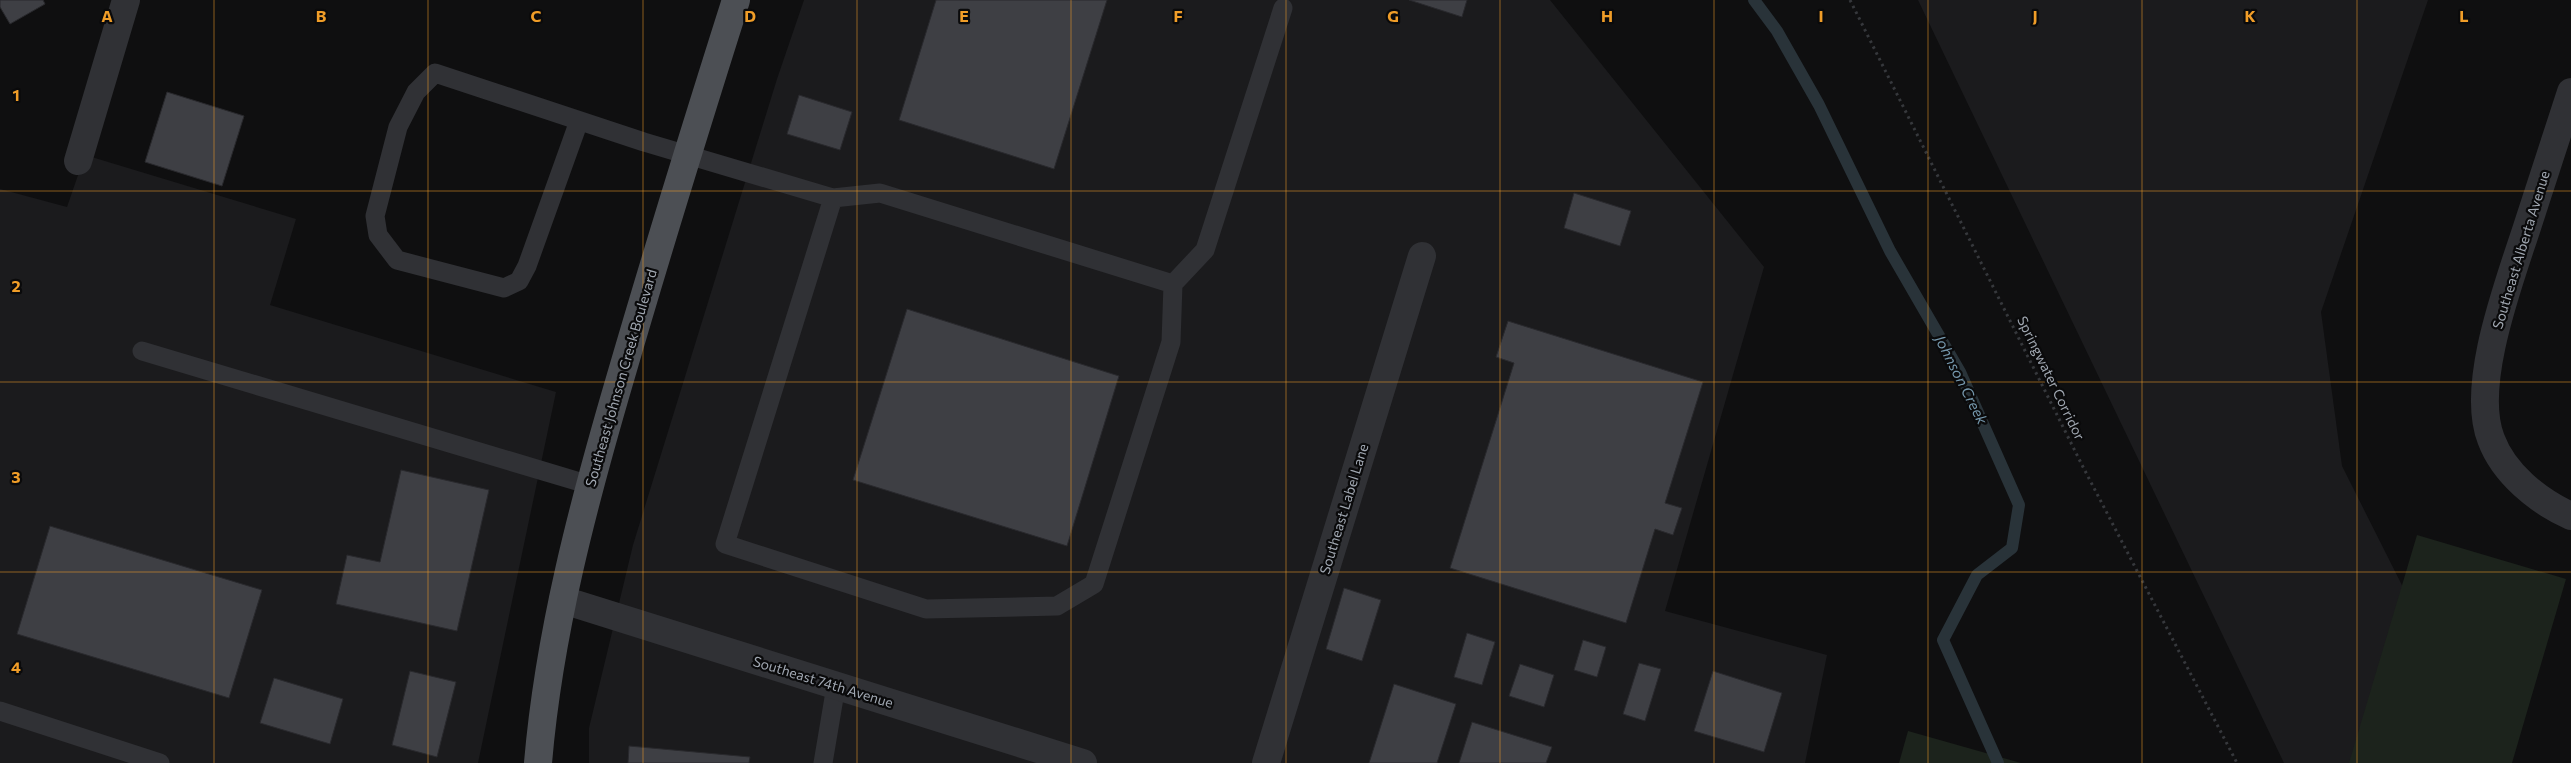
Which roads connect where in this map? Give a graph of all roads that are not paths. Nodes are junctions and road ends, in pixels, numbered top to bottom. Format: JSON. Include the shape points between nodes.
{"nodes":[{"id":1,"x":126,"y":0,"type":"edge"},
{"id":2,"x":736,"y":0,"type":"edge"},
{"id":3,"x":1283,"y":8,"type":"dead end"},
{"id":4,"x":2571,"y":92,"type":"edge"},
{"id":5,"x":579,"y":121,"type":"junction"},
{"id":6,"x":687,"y":154,"type":"junction"},
{"id":7,"x":78,"y":161,"type":"dead end"},
{"id":8,"x":833,"y":198,"type":"junction"},
{"id":9,"x":1422,"y":256,"type":"dead end"},
{"id":10,"x":1173,"y":284,"type":"junction"},
{"id":11,"x":142,"y":351,"type":"dead end"},
{"id":12,"x":590,"y":485,"type":"junction"},
{"id":13,"x":2571,"y":516,"type":"edge"},
{"id":14,"x":563,"y":600,"type":"junction"},
{"id":15,"x":836,"y":686,"type":"junction"},
{"id":16,"x":0,"y":711,"type":"edge"},
{"id":17,"x":1077,"y":762,"type":"edge"},
{"id":18,"x":160,"y":763,"type":"edge"},
{"id":19,"x":538,"y":763,"type":"edge"},
{"id":20,"x":823,"y":763,"type":"edge"},
{"id":21,"x":1266,"y":763,"type":"edge"}],
"edges":[{"from":1,"to":7,"type":"street"},
{"from":2,"to":6,"type":"main road","name":"Southeast Johnson Creek Boulevard"},
{"from":3,"to":10,"type":"lane","via":[[1205,250]]},
{"from":4,"to":13,"type":"street","name":"Southeast Alberta Avenue","via":[[2513,270],[2492,346],[2484,410],[2491,439],[2503,461],[2526,489]]},
{"from":5,"to":5,"type":"lane","via":[[435,73],[416,92],[398,127],[375,216],[378,235],[397,260],[504,288],[519,282]]},
{"from":5,"to":6,"type":"lane"},
{"from":6,"to":8,"type":"lane"},
{"from":6,"to":12,"type":"main road","name":"Southeast Johnson Creek Boulevard"},
{"from":8,"to":10,"type":"lane","via":[[880,193]]},
{"from":8,"to":10,"type":"lane","via":[[725,544],[926,608],[1058,606],[1094,584],[1171,342]]},
{"from":9,"to":21,"type":"street","name":"Southeast Label Lane"},
{"from":11,"to":12,"type":"lane"},
{"from":12,"to":14,"type":"main road","name":"Southeast Johnson Creek Boulevard"},
{"from":14,"to":15,"type":"street","name":"Southeast 74th Avenue"},
{"from":14,"to":19,"type":"main road","name":"Southeast Johnson Creek Boulevard","via":[[549,670]]},
{"from":15,"to":17,"type":"street","name":"Southeast 74th Avenue"},
{"from":15,"to":20,"type":"lane"},
{"from":16,"to":18,"type":"lane"}]}
